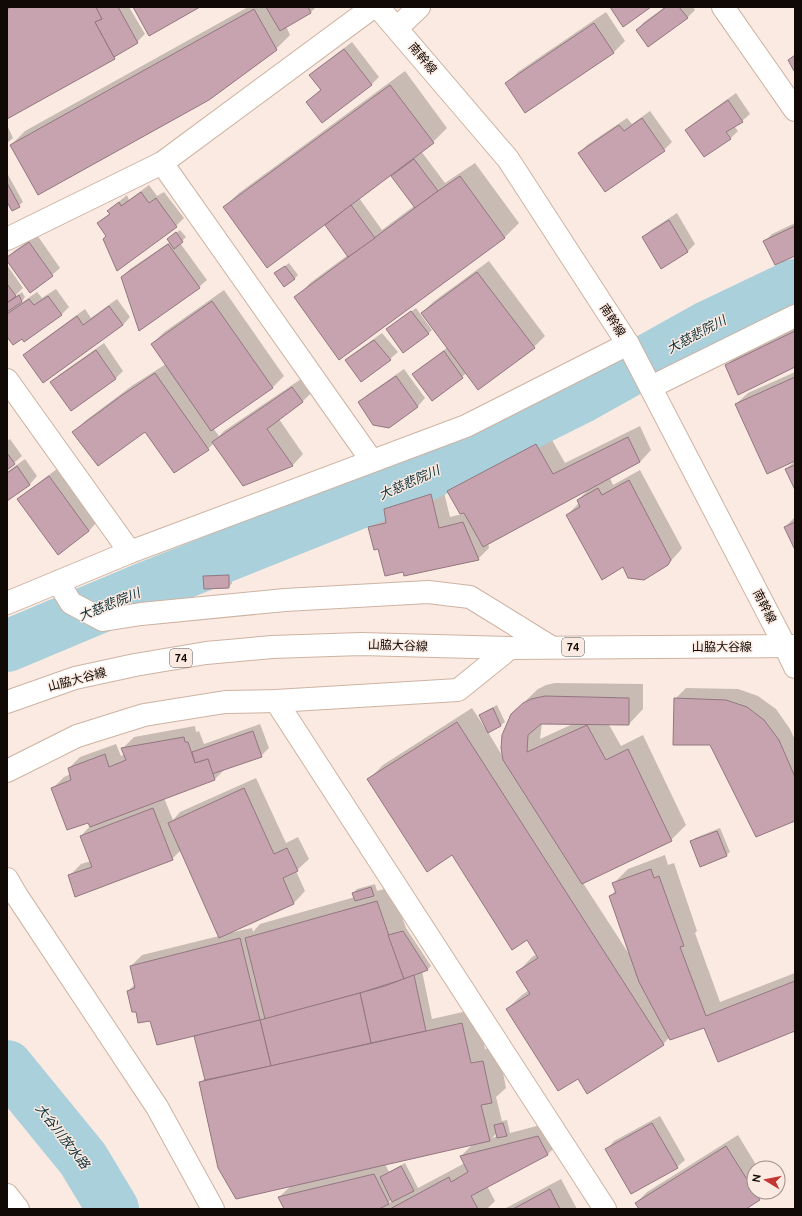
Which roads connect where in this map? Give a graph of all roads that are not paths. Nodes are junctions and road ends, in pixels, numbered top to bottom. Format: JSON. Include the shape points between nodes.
{"nodes":[{"id":1,"x":373,"y":7,"type":"edge"},
{"id":2,"x":378,"y":7,"type":"edge"},
{"id":3,"x":419,"y":7,"type":"edge"},
{"id":4,"x":723,"y":7,"type":"edge"},
{"id":5,"x":397,"y":28,"type":"junction"},
{"id":6,"x":795,"y":110,"type":"edge"},
{"id":7,"x":162,"y":163,"type":"junction"},
{"id":8,"x":7,"y":239,"type":"edge"},
{"id":9,"x":795,"y":316,"type":"edge"},
{"id":10,"x":628,"y":344,"type":"junction"},
{"id":11,"x":7,"y":380,"type":"edge"},
{"id":12,"x":651,"y":387,"type":"junction"},
{"id":13,"x":372,"y":461,"type":"junction"},
{"id":14,"x":130,"y":552,"type":"junction"},
{"id":15,"x":58,"y":582,"type":"junction"},
{"id":16,"x":7,"y":603,"type":"edge"},
{"id":17,"x":790,"y":646,"type":"edge"},
{"id":18,"x":551,"y":647,"type":"junction"},
{"id":19,"x":510,"y":648,"type":"junction"},
{"id":20,"x":795,"y":667,"type":"edge"},
{"id":21,"x":276,"y":701,"type":"junction"},
{"id":22,"x":7,"y":702,"type":"edge"},
{"id":23,"x":7,"y":771,"type":"edge"},
{"id":24,"x":7,"y":878,"type":"edge"},
{"id":25,"x":7,"y":1195,"type":"edge"},
{"id":26,"x":18,"y":1209,"type":"edge"},
{"id":27,"x":213,"y":1209,"type":"edge"},
{"id":28,"x":605,"y":1209,"type":"edge"}],
"edges":[{"from":1,"to":7,"type":"street"},
{"from":2,"to":5,"type":"street","name":"南幹線"},
{"from":3,"to":5,"type":"street"},
{"from":4,"to":6,"type":"street"},
{"from":5,"to":10,"type":"street","name":"南幹線","via":[[508,159]]},
{"from":7,"to":8,"type":"street"},
{"from":7,"to":13,"type":"street"},
{"from":9,"to":12,"type":"street"},
{"from":10,"to":12,"type":"street","name":"南幹線"},
{"from":10,"to":13,"type":"street","via":[[466,426]]},
{"from":11,"to":14,"type":"street"},
{"from":12,"to":17,"type":"street","name":"南幹線"},
{"from":13,"to":14,"type":"street"},
{"from":14,"to":15,"type":"street"},
{"from":15,"to":16,"type":"street"},
{"from":15,"to":18,"type":"street","via":[[71,603],[103,620],[285,600],[428,592],[470,597]]},
{"from":17,"to":18,"type":"street","name":"山脇大谷線","number":"74"},
{"from":17,"to":20,"type":"street","name":"南幹線"},
{"from":18,"to":19,"type":"street","name":"山脇大谷線","number":"74"},
{"from":19,"to":21,"type":"street","via":[[458,690]]},
{"from":19,"to":22,"type":"street","name":"山脇大谷線","number":"74","via":[[361,644],[272,647],[206,653],[75,678]]},
{"from":21,"to":23,"type":"street","via":[[225,702],[144,715],[77,736]]},
{"from":21,"to":28,"type":"street"},
{"from":24,"to":27,"type":"street","via":[[157,1107]]},
{"from":25,"to":26,"type":"street"}]}
